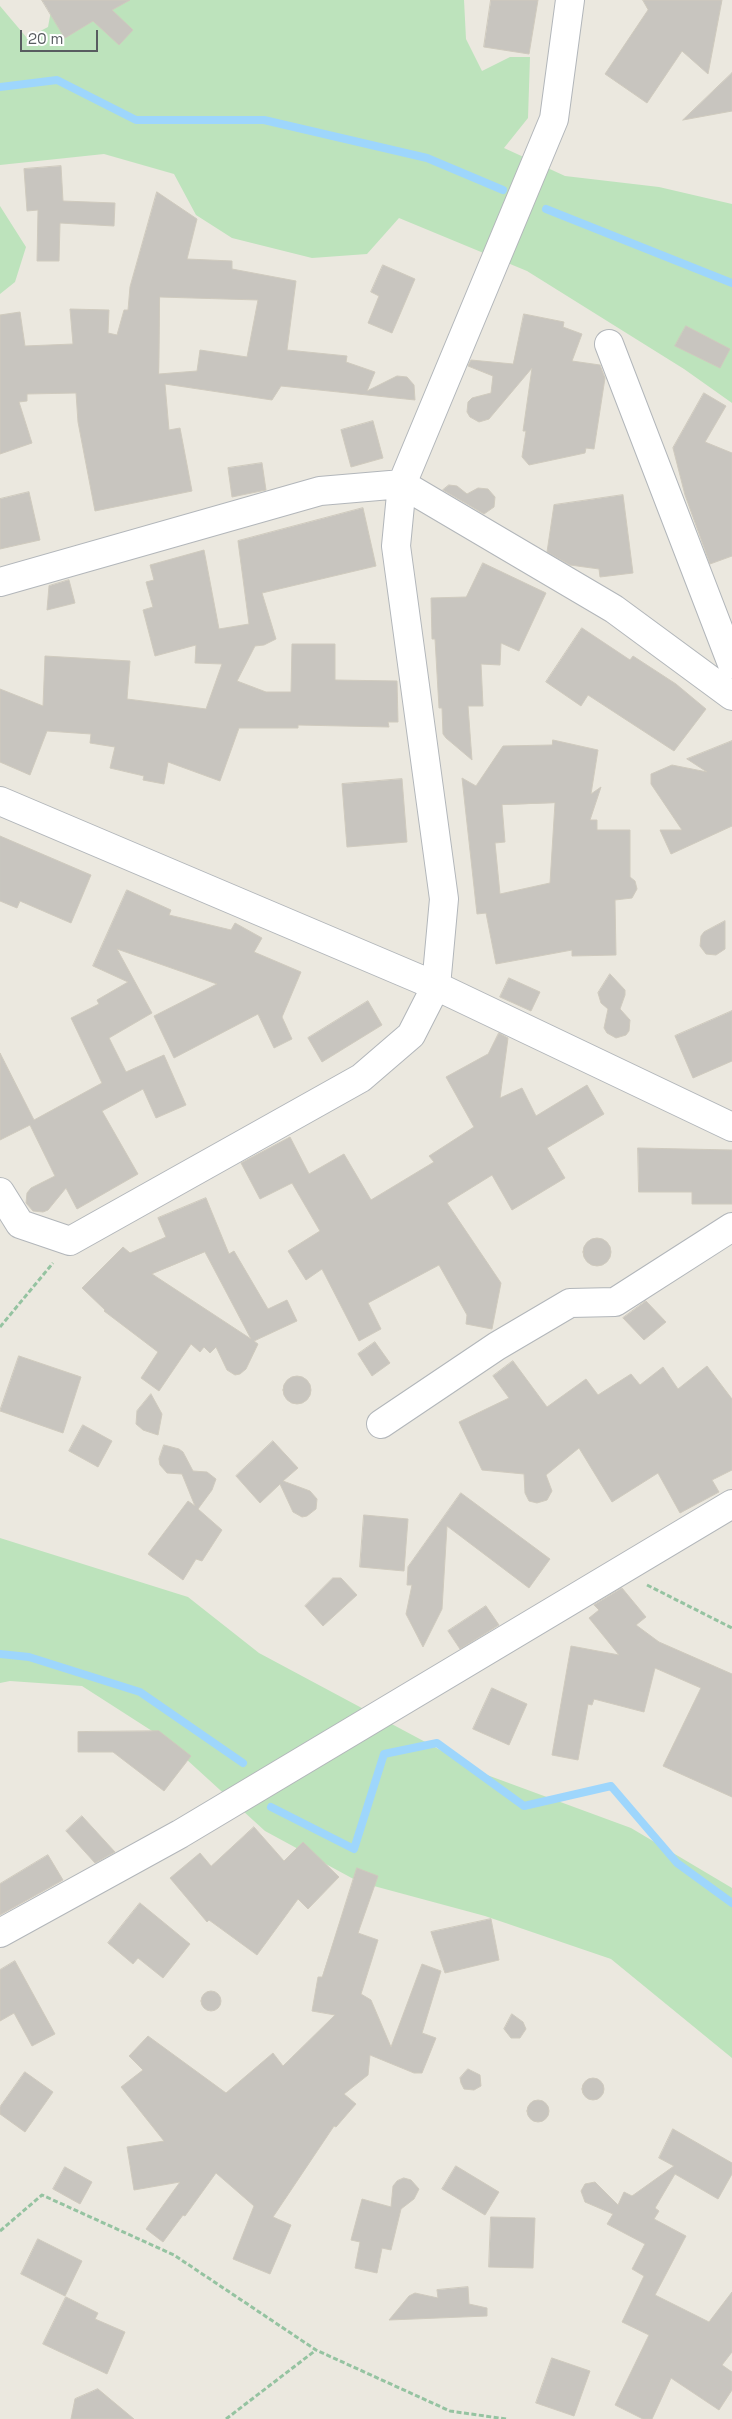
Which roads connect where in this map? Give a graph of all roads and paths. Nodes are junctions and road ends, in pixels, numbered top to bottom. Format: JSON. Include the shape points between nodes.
{"nodes":[{"id":1,"x":570,"y":0,"type":"edge"},
{"id":2,"x":609,"y":344,"type":"dead end"},
{"id":3,"x":402,"y":484,"type":"junction"},
{"id":4,"x":0,"y":582,"type":"edge"},
{"id":5,"x":732,"y":664,"type":"edge"},
{"id":6,"x":732,"y":696,"type":"edge"},
{"id":7,"x":0,"y":801,"type":"edge"},
{"id":8,"x":436,"y":986,"type":"junction"},
{"id":9,"x":732,"y":1126,"type":"edge"},
{"id":10,"x":0,"y":1192,"type":"edge"},
{"id":11,"x":732,"y":1227,"type":"edge"},
{"id":12,"x":70,"y":1241,"type":"junction"},
{"id":13,"x":0,"y":1327,"type":"edge"},
{"id":14,"x":381,"y":1424,"type":"dead end"},
{"id":15,"x":732,"y":1504,"type":"edge"},
{"id":16,"x":620,"y":1571,"type":"junction"},
{"id":17,"x":732,"y":1628,"type":"edge"},
{"id":18,"x":0,"y":1933,"type":"edge"},
{"id":19,"x":0,"y":2231,"type":"edge"},
{"id":20,"x":316,"y":2350,"type":"junction"},
{"id":21,"x":226,"y":2419,"type":"edge"},
{"id":22,"x":506,"y":2419,"type":"edge"}],
"edges":[{"from":1,"to":3,"type":"street","via":[[554,119]]},
{"from":2,"to":5,"type":"street"},
{"from":3,"to":4,"type":"street","via":[[320,491]]},
{"from":3,"to":6,"type":"street","via":[[614,609]]},
{"from":3,"to":8,"type":"street","via":[[396,546],[444,899]]},
{"from":7,"to":8,"type":"street"},
{"from":8,"to":9,"type":"street"},
{"from":8,"to":12,"type":"street","via":[[411,1035],[361,1078]]},
{"from":10,"to":12,"type":"street","via":[[20,1224]]},
{"from":11,"to":14,"type":"street","via":[[615,1302],[570,1303],[497,1346]]},
{"from":12,"to":13,"type":"path"},
{"from":15,"to":16,"type":"street"},
{"from":16,"to":17,"type":"path"},
{"from":16,"to":18,"type":"street","via":[[180,1834]]},
{"from":19,"to":20,"type":"path","via":[[42,2195],[174,2255]]},
{"from":20,"to":21,"type":"path"},
{"from":20,"to":22,"type":"path","via":[[450,2411]]}]}
